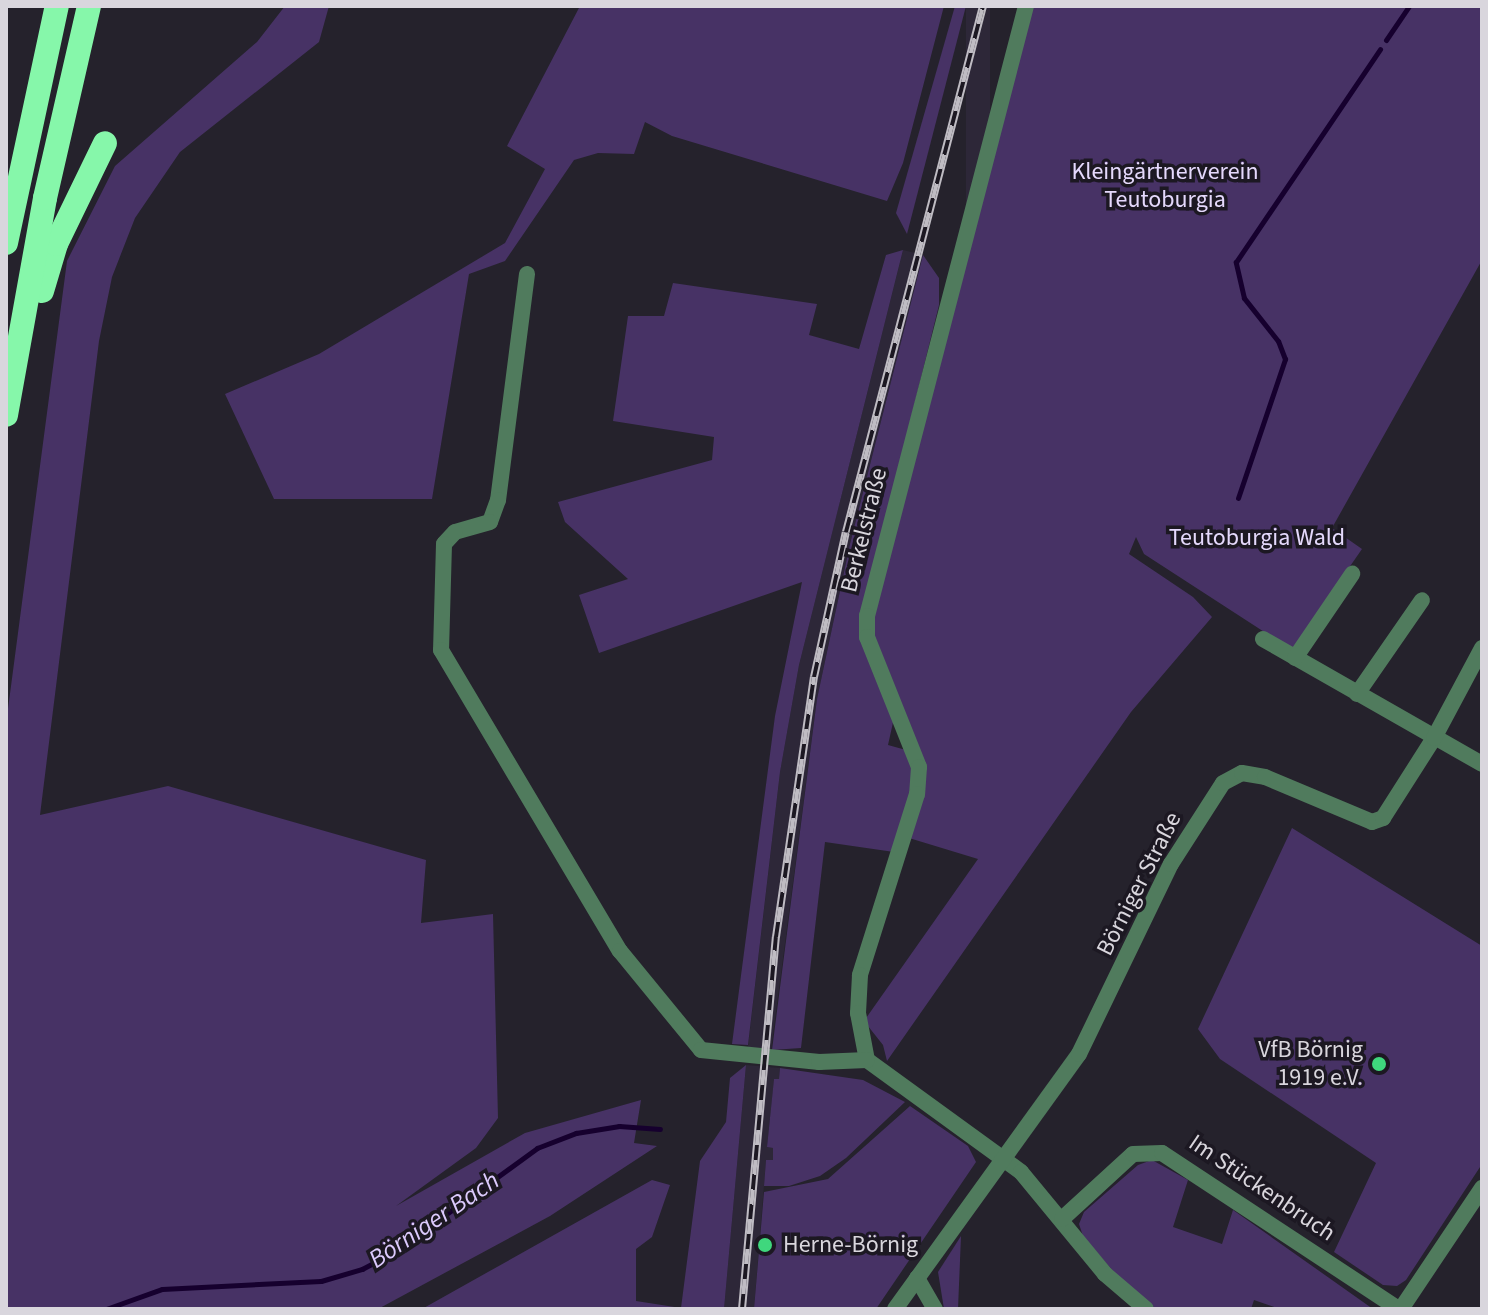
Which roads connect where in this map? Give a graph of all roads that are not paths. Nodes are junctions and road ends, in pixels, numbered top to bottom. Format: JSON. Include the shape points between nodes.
{"nodes":[{"id":1,"x":57,"y":6,"type":"edge"},
{"id":2,"x":89,"y":6,"type":"edge"},
{"id":3,"x":1026,"y":6,"type":"edge"},
{"id":4,"x":105,"y":143,"type":"dead end"},
{"id":5,"x":6,"y":243,"type":"edge"},
{"id":6,"x":527,"y":274,"type":"dead end"},
{"id":7,"x":8,"y":403,"type":"edge"},
{"id":8,"x":1352,"y":574,"type":"dead end"},
{"id":9,"x":1422,"y":600,"type":"dead end"},
{"id":10,"x":1263,"y":639,"type":"dead end"},
{"id":11,"x":1482,"y":648,"type":"edge"},
{"id":12,"x":1295,"y":658,"type":"junction"},
{"id":13,"x":1357,"y":694,"type":"junction"},
{"id":14,"x":1434,"y":738,"type":"junction"},
{"id":15,"x":1482,"y":764,"type":"edge"},
{"id":16,"x":867,"y":1060,"type":"junction"},
{"id":17,"x":1001,"y":1156,"type":"junction"},
{"id":18,"x":1482,"y":1188,"type":"edge"},
{"id":19,"x":1062,"y":1219,"type":"junction"},
{"id":20,"x":917,"y":1278,"type":"junction"},
{"id":21,"x":895,"y":1309,"type":"edge"},
{"id":22,"x":935,"y":1309,"type":"edge"},
{"id":23,"x":1146,"y":1309,"type":"edge"},
{"id":24,"x":1400,"y":1309,"type":"edge"}],
"edges":[{"from":1,"to":5,"type":"highway"},
{"from":2,"to":7,"type":"highway","via":[[45,198]]},
{"from":3,"to":16,"type":"street","name":"Berkelstraße","via":[[867,616],[867,637],[919,767],[917,794],[857,991]]},
{"from":4,"to":7,"type":"highway","via":[[56,244],[33,339]]},
{"from":6,"to":16,"type":"street","via":[[498,500],[490,522],[455,532],[444,544],[441,650],[620,951],[701,1050],[819,1062]]},
{"from":8,"to":12,"type":"street"},
{"from":9,"to":13,"type":"street"},
{"from":10,"to":12,"type":"street"},
{"from":11,"to":14,"type":"street","name":"Börniger Straße"},
{"from":12,"to":13,"type":"street"},
{"from":13,"to":14,"type":"street"},
{"from":14,"to":15,"type":"street"},
{"from":14,"to":17,"type":"street","name":"Börniger Straße","via":[[1383,818],[1372,822],[1265,777],[1242,773],[1223,783],[1171,864],[1095,1027]]},
{"from":16,"to":17,"type":"street"},
{"from":17,"to":19,"type":"street"},
{"from":17,"to":20,"type":"street"},
{"from":18,"to":24,"type":"street"},
{"from":19,"to":23,"type":"street","via":[[1105,1274]]},
{"from":19,"to":24,"type":"street","name":"Im Stückenbruch","via":[[1133,1154],[1162,1153]]},
{"from":20,"to":21,"type":"street"},
{"from":20,"to":22,"type":"street"}]}
